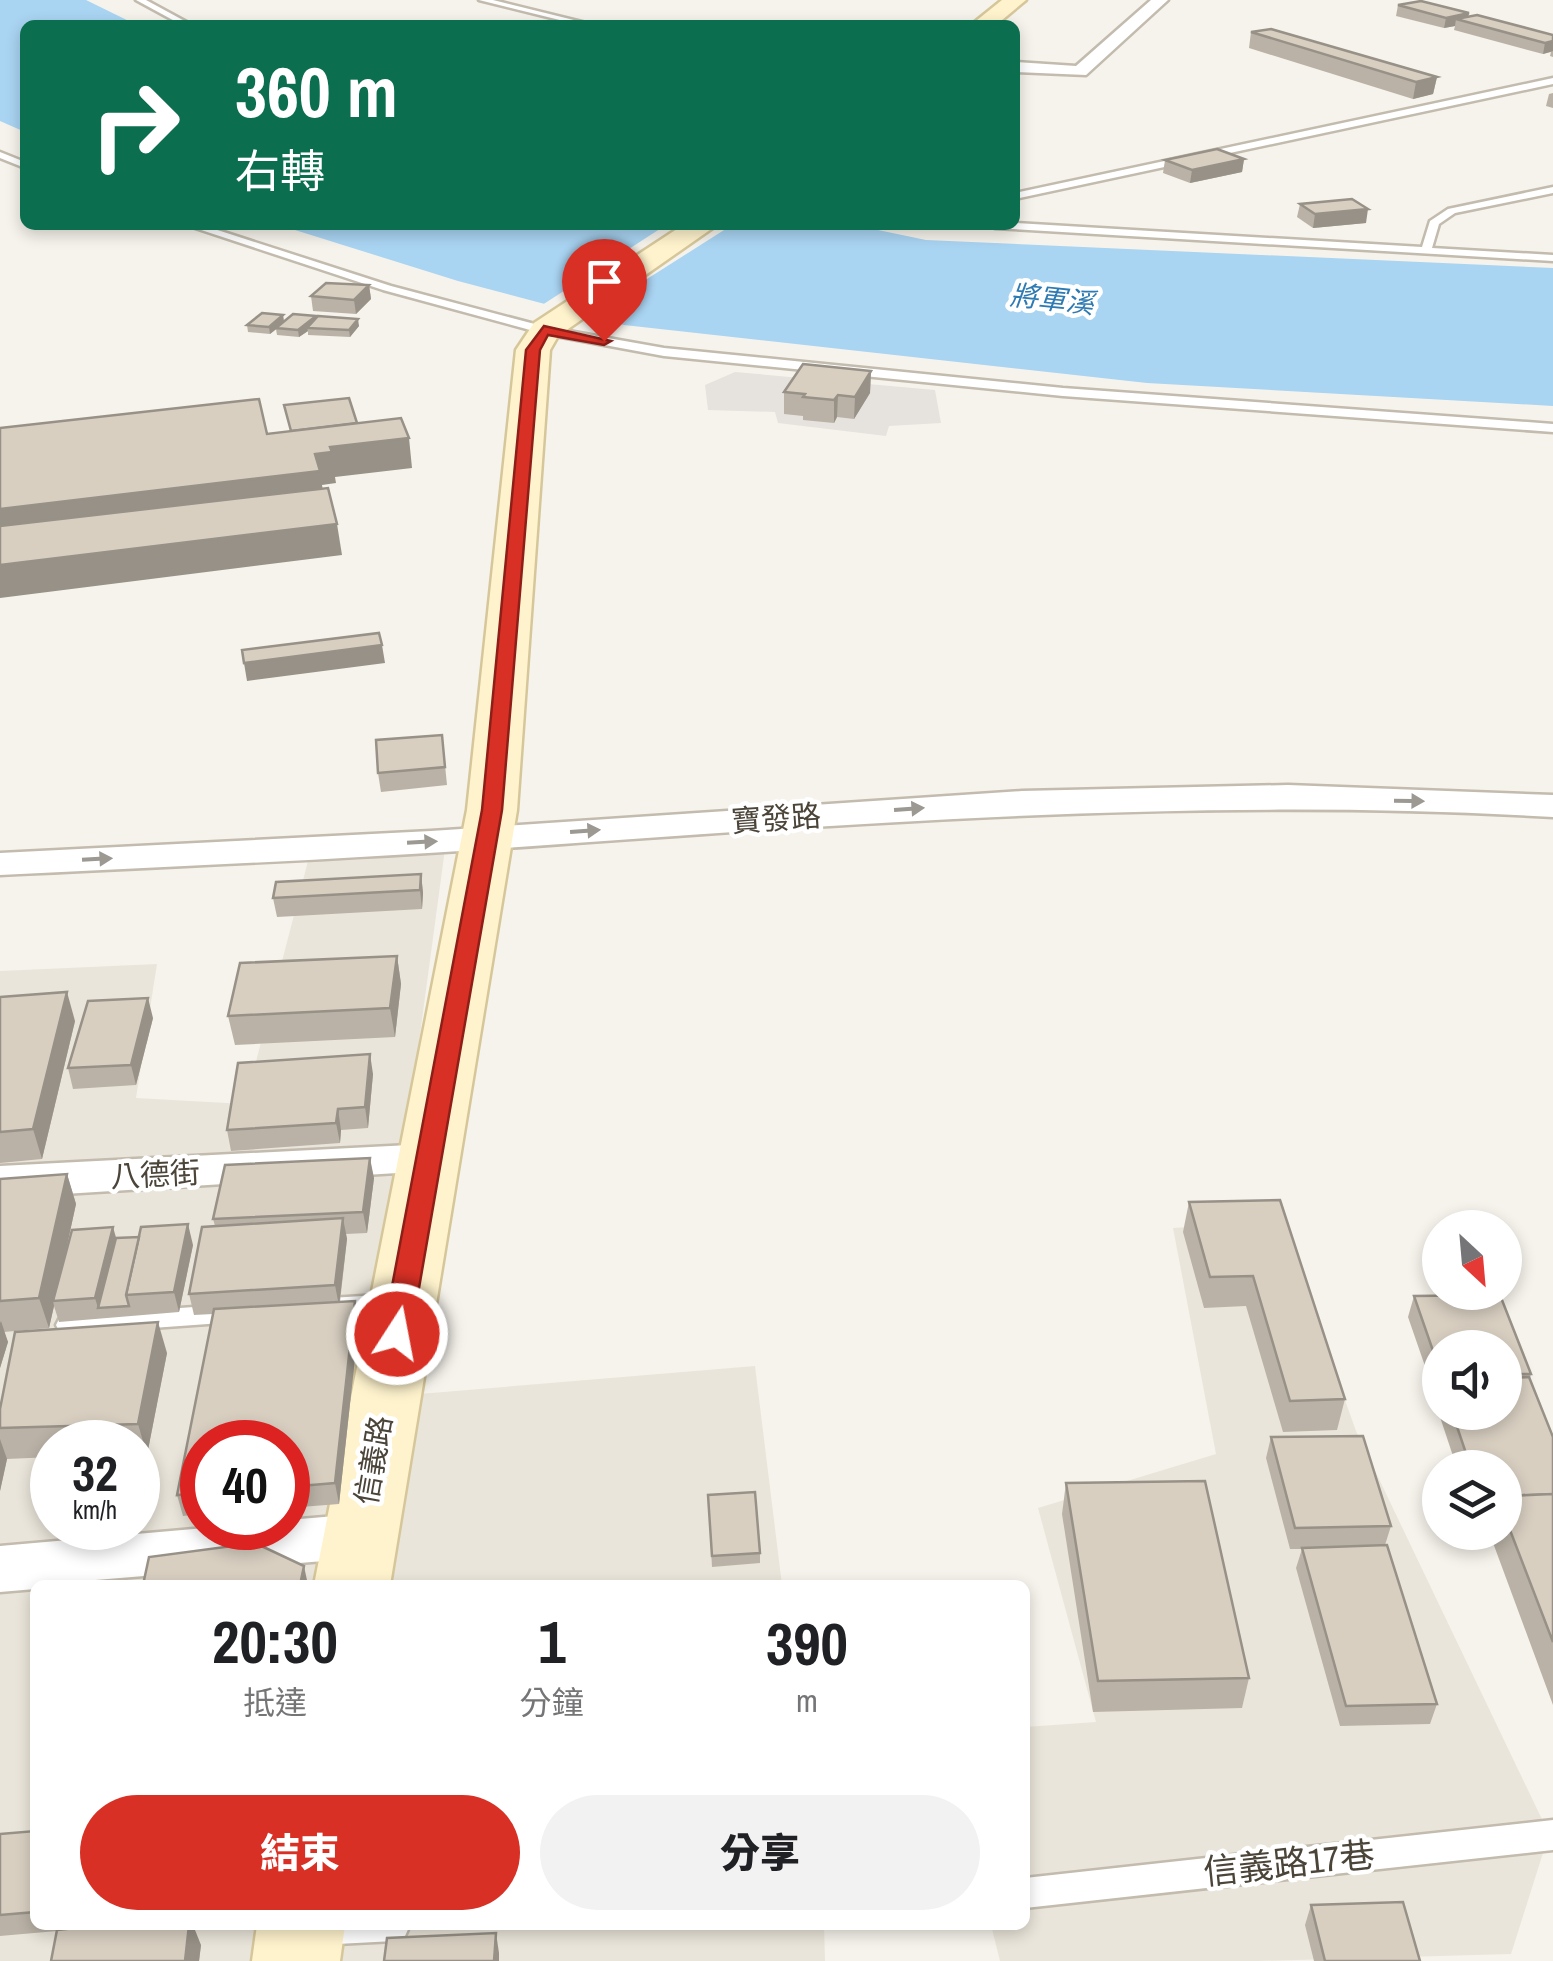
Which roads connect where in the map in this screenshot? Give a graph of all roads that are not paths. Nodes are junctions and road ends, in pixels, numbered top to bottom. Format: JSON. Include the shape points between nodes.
{"nodes":[{"id":1,"x":140,"y":0,"type":"edge"},
{"id":2,"x":483,"y":0,"type":"edge"},
{"id":3,"x":1016,"y":0,"type":"edge"},
{"id":4,"x":1160,"y":0,"type":"edge"},
{"id":5,"x":178,"y":20,"type":"edge"},
{"id":6,"x":569,"y":20,"type":"edge"},
{"id":7,"x":989,"y":20,"type":"edge"},
{"id":8,"x":1020,"y":67,"type":"edge"},
{"id":9,"x":1553,"y":81,"type":"edge"},
{"id":10,"x":1553,"y":190,"type":"edge"},
{"id":11,"x":1020,"y":195,"type":"edge"},
{"id":12,"x":1020,"y":226,"type":"edge"},
{"id":13,"x":206,"y":230,"type":"edge"},
{"id":14,"x":695,"y":230,"type":"edge"},
{"id":15,"x":1426,"y":250,"type":"junction"},
{"id":16,"x":1553,"y":258,"type":"edge"},
{"id":17,"x":544,"y":330,"type":"junction"},
{"id":18,"x":1553,"y":428,"type":"edge"},
{"id":19,"x":1553,"y":779,"type":"edge"},
{"id":20,"x":1553,"y":806,"type":"edge"},
{"id":21,"x":490,"y":824,"type":"junction"},
{"id":22,"x":0,"y":837,"type":"edge"},
{"id":23,"x":0,"y":864,"type":"edge"},
{"id":24,"x":430,"y":1159,"type":"junction"},
{"id":25,"x":0,"y":1182,"type":"edge"},
{"id":26,"x":403,"y":1302,"type":"junction"},
{"id":27,"x":304,"y":1309,"type":"edge"},
{"id":28,"x":265,"y":1312,"type":"edge"},
{"id":29,"x":68,"y":1324,"type":"edge"},
{"id":30,"x":356,"y":1561,"type":"edge"},
{"id":31,"x":0,"y":1569,"type":"edge"},
{"id":32,"x":1553,"y":1835,"type":"edge"},
{"id":33,"x":1030,"y":1892,"type":"edge"},
{"id":34,"x":357,"y":1930,"type":"edge"},
{"id":35,"x":299,"y":1938,"type":"edge"}],
"edges":[{"from":1,"to":5,"type":"lane"},
{"from":2,"to":6,"type":"lane"},
{"from":3,"to":7,"type":"street"},
{"from":4,"to":8,"type":"street","via":[[1080,72]]},
{"from":9,"to":11,"type":"lane"},
{"from":10,"to":15,"type":"lane","via":[[1452,211],[1434,222]]},
{"from":12,"to":15,"type":"lane"},
{"from":13,"to":17,"type":"lane"},
{"from":14,"to":17,"type":"street"},
{"from":15,"to":16,"type":"lane"},
{"from":17,"to":18,"type":"lane","via":[[755,364]]},
{"from":17,"to":21,"type":"street","name":"信義路","via":[[529,370]]},
{"from":19,"to":21,"type":"street","name":"寶發路","via":[[1044,776]]},
{"from":21,"to":20,"type":"street","name":"寶發路","one_way":true,"via":[[1058,800]]},
{"from":21,"to":22,"type":"street","name":"寶發路"},
{"from":23,"to":21,"type":"street","name":"寶發路","one_way":true},
{"from":21,"to":24,"type":"street","name":"信義路"},
{"from":24,"to":25,"type":"street","name":"八德街"},
{"from":24,"to":26,"type":"street","name":"信義路"},
{"from":26,"to":27,"type":"lane"},
{"from":26,"to":30,"type":"street","name":"信義路"},
{"from":28,"to":29,"type":"lane"},
{"from":30,"to":31,"type":"street"},
{"from":32,"to":33,"type":"lane","name":"信義路17巷"},
{"from":34,"to":35,"type":"lane"}]}
